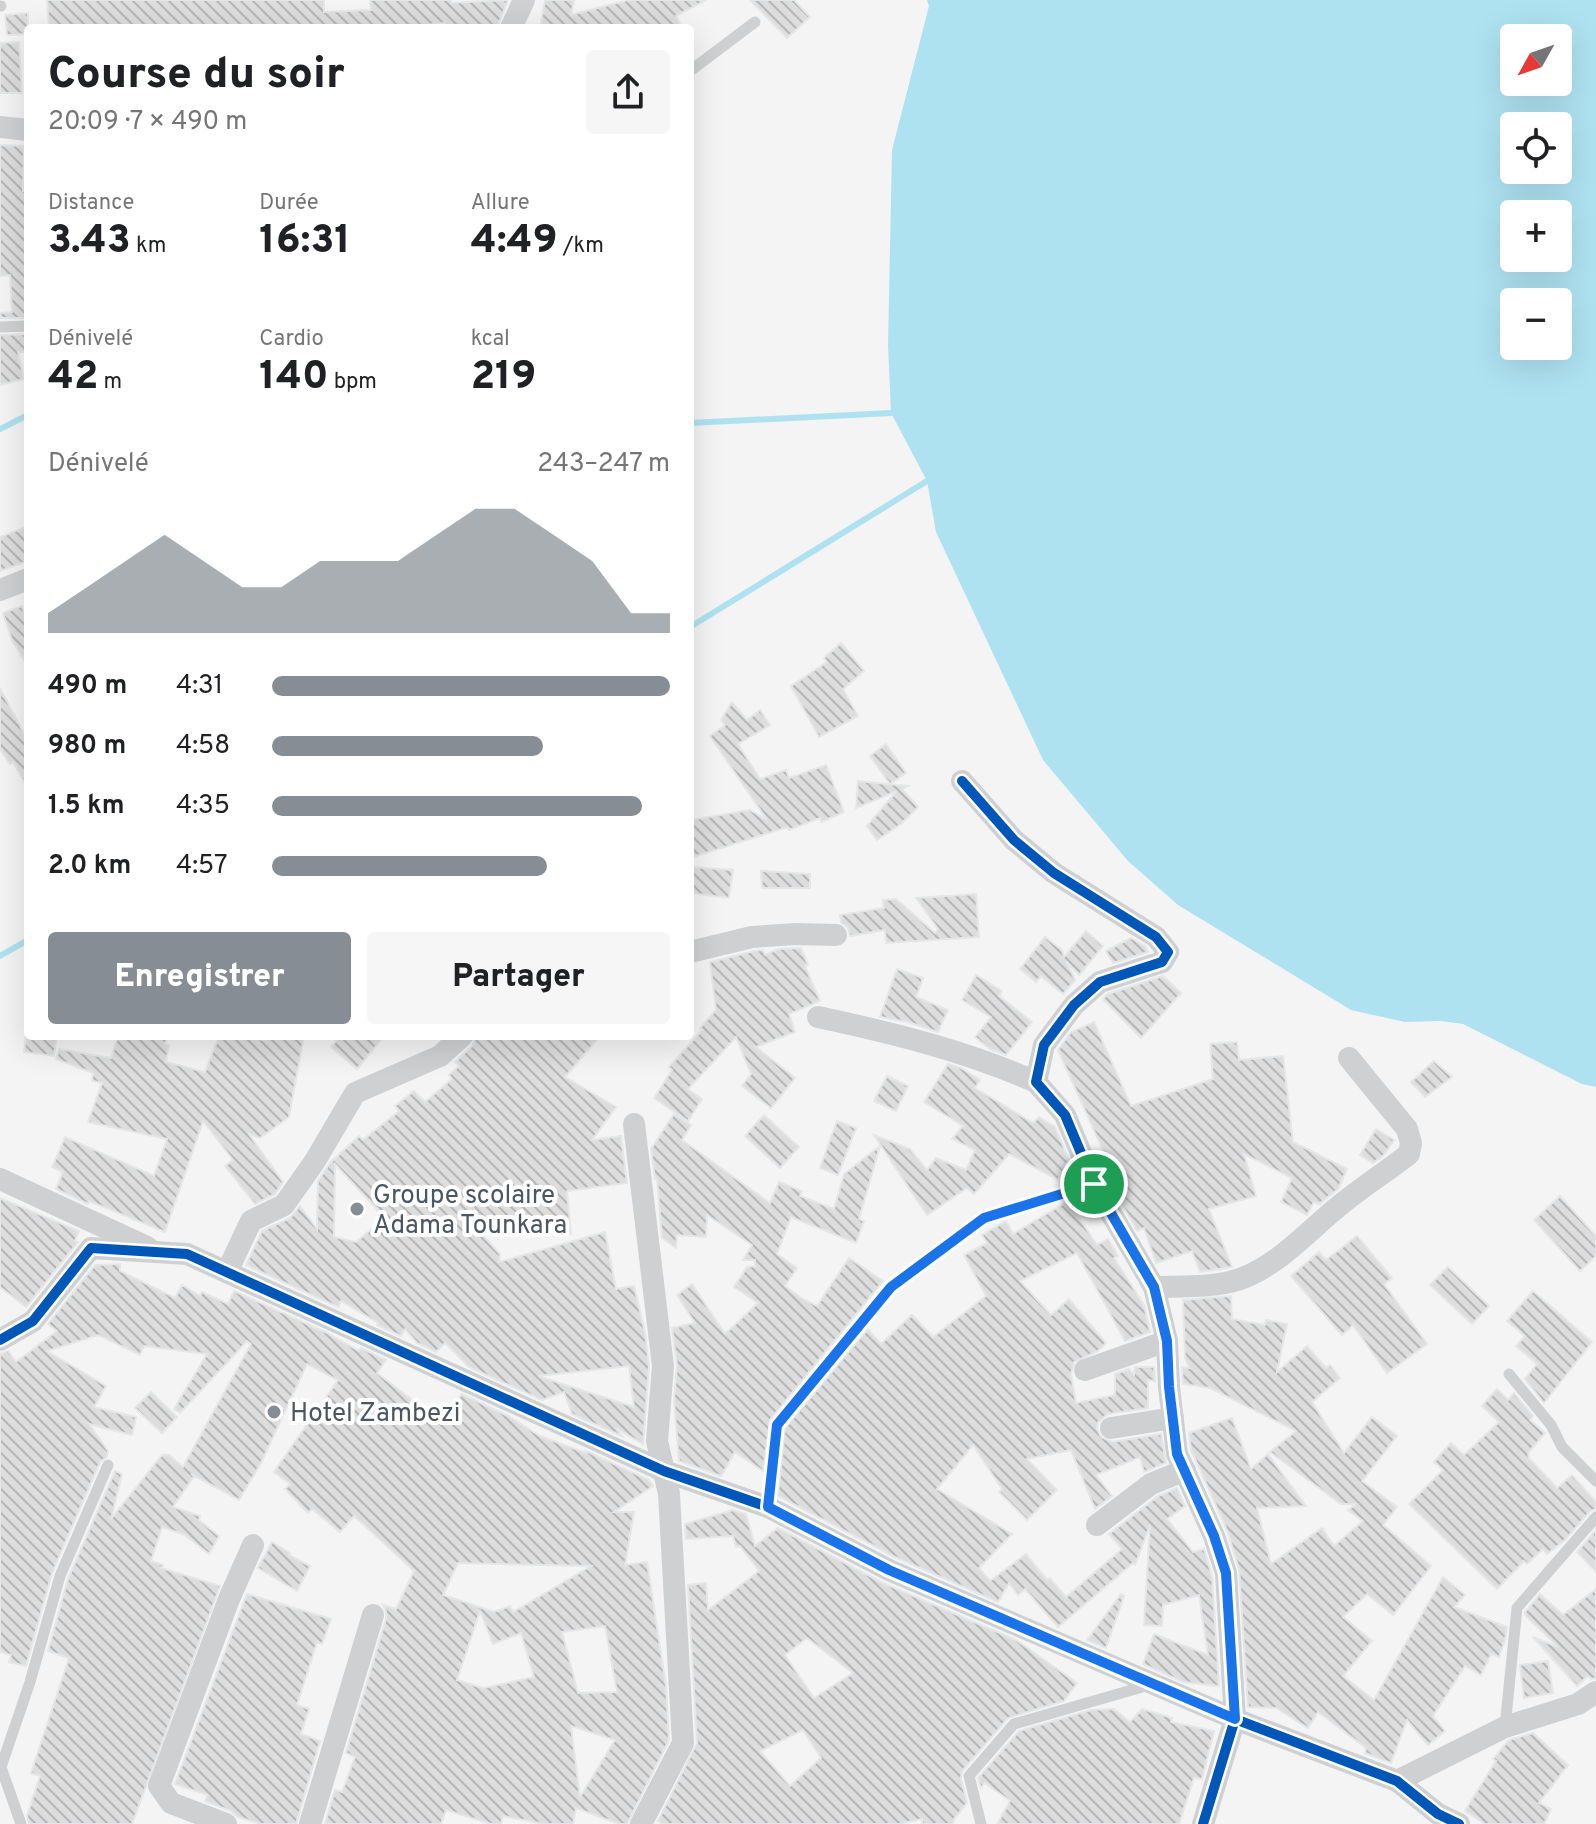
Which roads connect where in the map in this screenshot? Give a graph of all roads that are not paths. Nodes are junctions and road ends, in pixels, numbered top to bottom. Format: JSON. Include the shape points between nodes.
{"nodes":[{"id":1,"x":524,"y":0,"type":"edge"},
{"id":2,"x":755,"y":22,"type":"dead end"},
{"id":3,"x":513,"y":24,"type":"edge"},
{"id":4,"x":694,"y":68,"type":"edge"},
{"id":5,"x":0,"y":127,"type":"edge"},
{"id":6,"x":24,"y":130,"type":"edge"},
{"id":7,"x":24,"y":326,"type":"edge"},
{"id":8,"x":0,"y":327,"type":"edge"},
{"id":9,"x":24,"y":581,"type":"edge"},
{"id":10,"x":0,"y":590,"type":"edge"},
{"id":11,"x":962,"y":781,"type":"dead end"},
{"id":12,"x":836,"y":935,"type":"dead end"},
{"id":13,"x":694,"y":951,"type":"edge"},
{"id":14,"x":818,"y":1017,"type":"dead end"},
{"id":15,"x":458,"y":1040,"type":"edge"},
{"id":16,"x":1349,"y":1058,"type":"dead end"},
{"id":17,"x":1036,"y":1082,"type":"junction"},
{"id":18,"x":634,"y":1124,"type":"dead end"},
{"id":19,"x":0,"y":1179,"type":"edge"},
{"id":20,"x":1094,"y":1184,"type":"junction"},
{"id":21,"x":159,"y":1253,"type":"junction"},
{"id":22,"x":227,"y":1272,"type":"junction"},
{"id":23,"x":1154,"y":1287,"type":"junction"},
{"id":24,"x":0,"y":1340,"type":"edge"},
{"id":25,"x":1167,"y":1341,"type":"junction"},
{"id":26,"x":1085,"y":1370,"type":"dead end"},
{"id":27,"x":1509,"y":1374,"type":"dead end"},
{"id":28,"x":1173,"y":1418,"type":"junction"},
{"id":29,"x":1111,"y":1428,"type":"dead end"},
{"id":30,"x":108,"y":1465,"type":"dead end"},
{"id":31,"x":1185,"y":1470,"type":"junction"},
{"id":32,"x":664,"y":1471,"type":"junction"},
{"id":33,"x":1596,"y":1481,"type":"edge"},
{"id":34,"x":768,"y":1507,"type":"junction"},
{"id":35,"x":1596,"y":1517,"type":"edge"},
{"id":36,"x":1097,"y":1525,"type":"dead end"},
{"id":37,"x":253,"y":1545,"type":"dead end"},
{"id":38,"x":373,"y":1615,"type":"dead end"},
{"id":39,"x":1153,"y":1684,"type":"junction"},
{"id":40,"x":1596,"y":1692,"type":"edge"},
{"id":41,"x":1235,"y":1719,"type":"junction"},
{"id":42,"x":1505,"y":1727,"type":"junction"},
{"id":43,"x":1397,"y":1781,"type":"junction"},
{"id":44,"x":1436,"y":1819,"type":"edge"},
{"id":45,"x":21,"y":1824,"type":"edge"},
{"id":46,"x":226,"y":1824,"type":"edge"},
{"id":47,"x":310,"y":1824,"type":"edge"},
{"id":48,"x":641,"y":1824,"type":"edge"},
{"id":49,"x":981,"y":1824,"type":"edge"},
{"id":50,"x":1203,"y":1824,"type":"edge"},
{"id":51,"x":1459,"y":1824,"type":"edge"}],
"edges":[{"from":1,"to":3,"type":"street"},
{"from":2,"to":4,"type":"lane"},
{"from":5,"to":6,"type":"street"},
{"from":7,"to":8,"type":"lane"},
{"from":9,"to":10,"type":"street"},
{"from":11,"to":17,"type":"street","via":[[1014,840],[1054,873],[1156,937],[1168,952],[1162,962],[1100,982],[1074,1005],[1044,1045]]},
{"from":12,"to":13,"type":"street","via":[[752,937]]},
{"from":14,"to":17,"type":"street","via":[[984,1059]]},
{"from":15,"to":22,"type":"street","via":[[440,1056],[355,1093],[284,1205],[251,1221]]},
{"from":16,"to":23,"type":"street","via":[[1407,1129],[1409,1154],[1259,1270],[1238,1280]]},
{"from":17,"to":20,"type":"street","via":[[1065,1115]]},
{"from":18,"to":32,"type":"street","via":[[663,1366],[657,1441]]},
{"from":19,"to":21,"type":"street"},
{"from":20,"to":23,"type":"street"},
{"from":20,"to":34,"type":"lane","via":[[984,1218],[891,1287],[777,1425]]},
{"from":21,"to":22,"type":"street","via":[[187,1254]]},
{"from":21,"to":24,"type":"street","via":[[91,1248],[33,1321]]},
{"from":22,"to":32,"type":"street"},
{"from":23,"to":25,"type":"street"},
{"from":25,"to":26,"type":"street"},
{"from":25,"to":28,"type":"street"},
{"from":27,"to":33,"type":"lane","via":[[1551,1425],[1562,1447]]},
{"from":28,"to":29,"type":"street"},
{"from":28,"to":31,"type":"street","via":[[1177,1454]]},
{"from":30,"to":45,"type":"lane","via":[[60,1576],[1,1767]]},
{"from":31,"to":36,"type":"street","via":[[1151,1484]]},
{"from":31,"to":41,"type":"street","via":[[1226,1573]]},
{"from":32,"to":34,"type":"street"},
{"from":32,"to":48,"type":"street","via":[[683,1743]]},
{"from":34,"to":39,"type":"street","via":[[889,1570]]},
{"from":35,"to":42,"type":"lane","via":[[1517,1608]]},
{"from":37,"to":46,"type":"street","via":[[159,1786],[171,1803]]},
{"from":38,"to":47,"type":"street"},
{"from":39,"to":41,"type":"street"},
{"from":39,"to":49,"type":"lane","via":[[1014,1724],[969,1776]]},
{"from":40,"to":42,"type":"street","via":[[1578,1704]]},
{"from":41,"to":43,"type":"street"},
{"from":41,"to":50,"type":"street"},
{"from":42,"to":43,"type":"street"},
{"from":43,"to":44,"type":"street"},
{"from":44,"to":51,"type":"street"}]}
